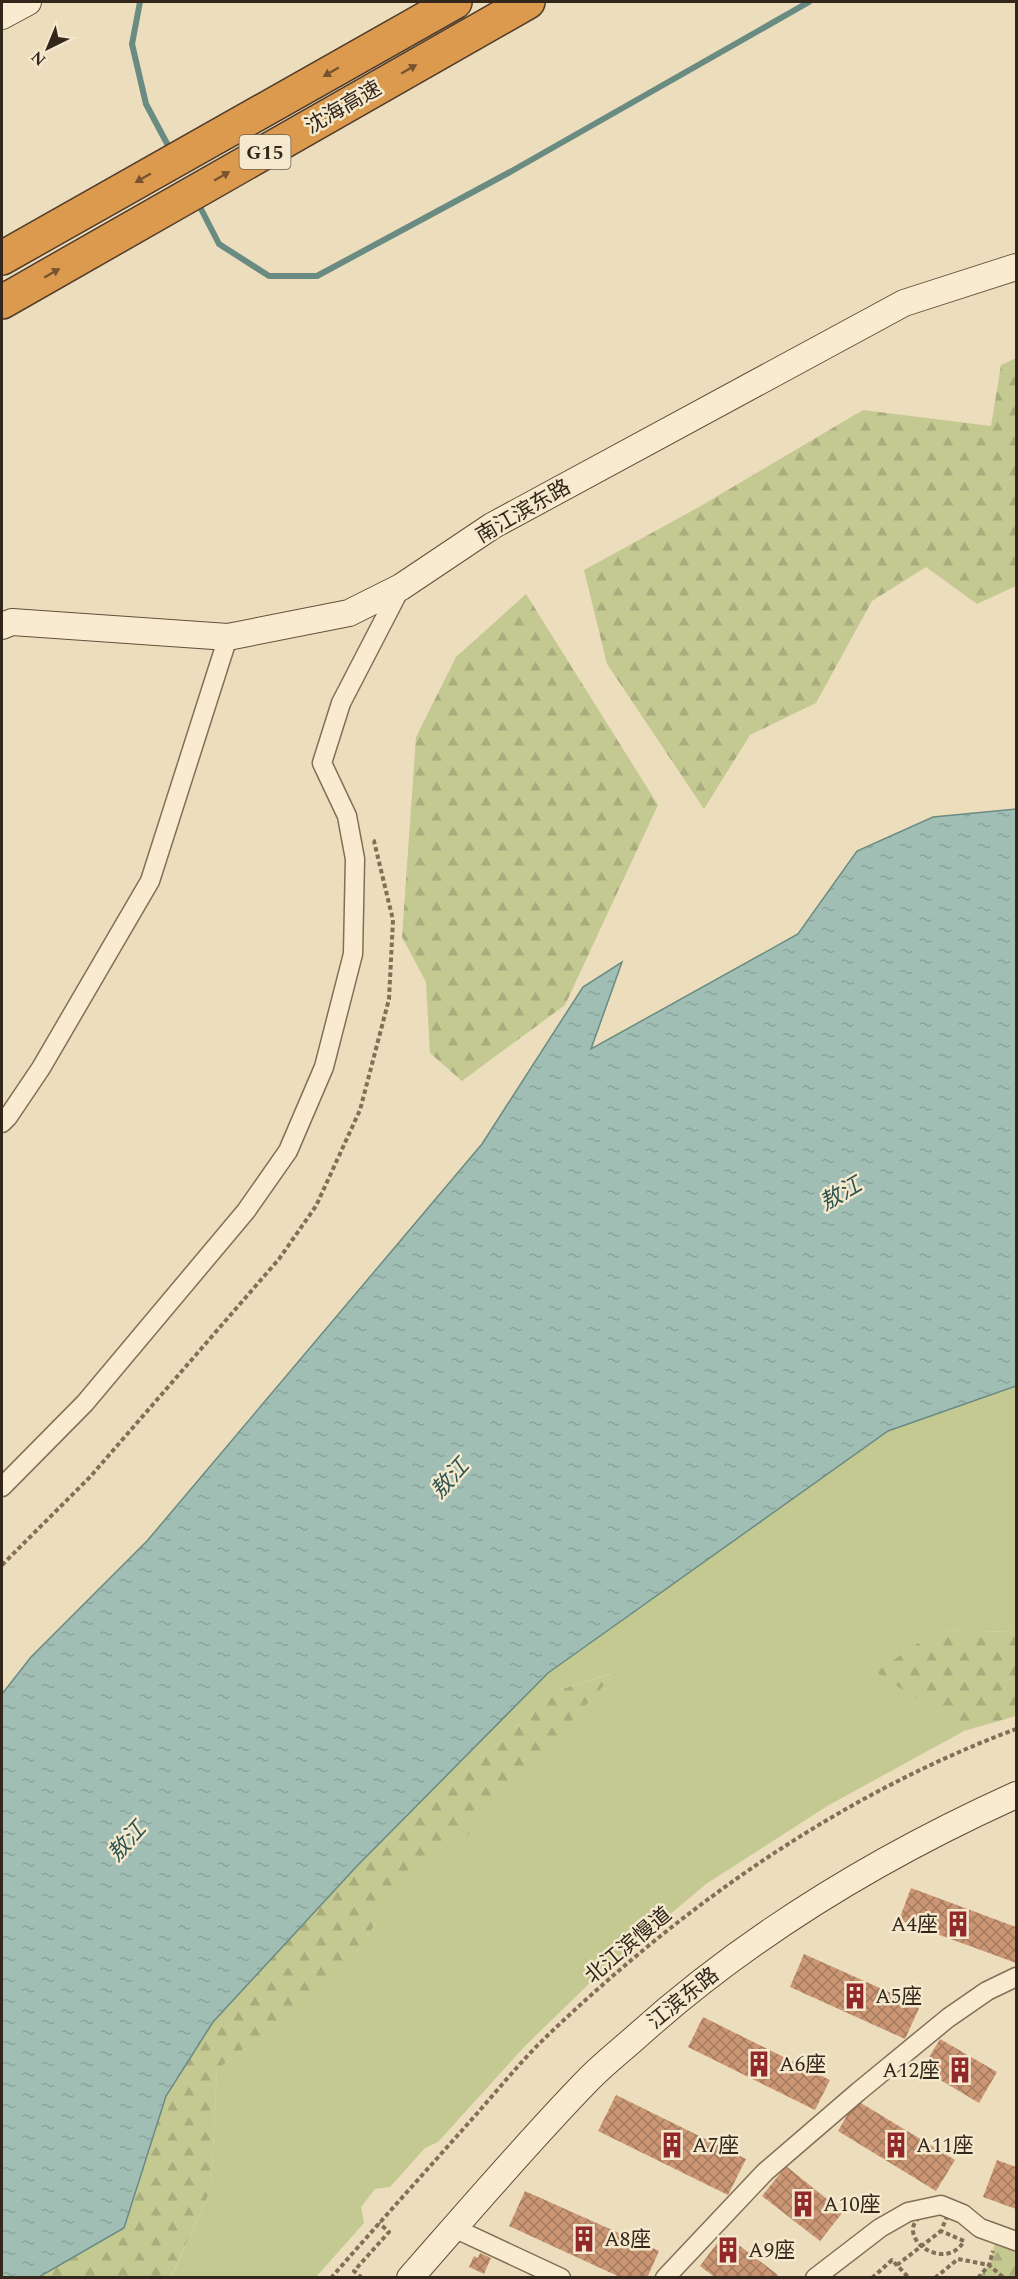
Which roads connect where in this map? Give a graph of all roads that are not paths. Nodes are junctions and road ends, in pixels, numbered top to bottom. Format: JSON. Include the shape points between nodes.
{"nodes":[{"id":1,"x":28,"y":2,"type":"edge"},
{"id":2,"x":455,"y":2,"type":"edge"},
{"id":3,"x":528,"y":2,"type":"edge"},
{"id":4,"x":2,"y":16,"type":"edge"},
{"id":5,"x":2,"y":258,"type":"edge"},
{"id":6,"x":1017,"y":267,"type":"edge"},
{"id":7,"x":2,"y":302,"type":"edge"},
{"id":8,"x":401,"y":586,"type":"junction"},
{"id":9,"x":2,"y":626,"type":"edge"},
{"id":10,"x":228,"y":637,"type":"junction"},
{"id":11,"x":2,"y":1123,"type":"edge"},
{"id":12,"x":2,"y":1487,"type":"edge"},
{"id":13,"x":1017,"y":1795,"type":"edge"},
{"id":14,"x":1017,"y":1977,"type":"edge"},
{"id":15,"x":454,"y":2228,"type":"junction"},
{"id":16,"x":1010,"y":2238,"type":"edge"},
{"id":17,"x":410,"y":2277,"type":"edge"},
{"id":18,"x":561,"y":2277,"type":"edge"},
{"id":19,"x":664,"y":2277,"type":"edge"},
{"id":20,"x":815,"y":2277,"type":"edge"}],
"edges":[{"from":1,"to":4,"type":"main road"},
{"from":2,"to":5,"type":"highway","name":"沈海高速","number":"G15","one_way":true},
{"from":7,"to":3,"type":"highway","name":"沈海高速","number":"G15","one_way":true},
{"from":6,"to":8,"type":"main road","name":"南江滨东路","via":[[904,303],[492,526]]},
{"from":8,"to":10,"type":"main road","name":"南江滨东路","via":[[349,613]]},
{"from":8,"to":12,"type":"street","via":[[341,703],[322,763],[347,816],[355,859],[353,954],[324,1067],[288,1151],[246,1212],[100,1385]]},
{"from":9,"to":10,"type":"main road","name":"南江滨东路","via":[[12,622]]},
{"from":10,"to":11,"type":"street","via":[[150,881],[41,1068]]},
{"from":13,"to":15,"type":"main road","name":"江滨东路","via":[[947,1827],[813,1902],[731,1959],[587,2081]]},
{"from":14,"to":19,"type":"street","via":[[987,1991],[948,2018],[858,2092],[765,2172]]},
{"from":15,"to":17,"type":"main road","name":"江滨东路"},
{"from":15,"to":18,"type":"street"},
{"from":16,"to":20,"type":"street","via":[[980,2228],[963,2214],[941,2205],[908,2212]]}]}
